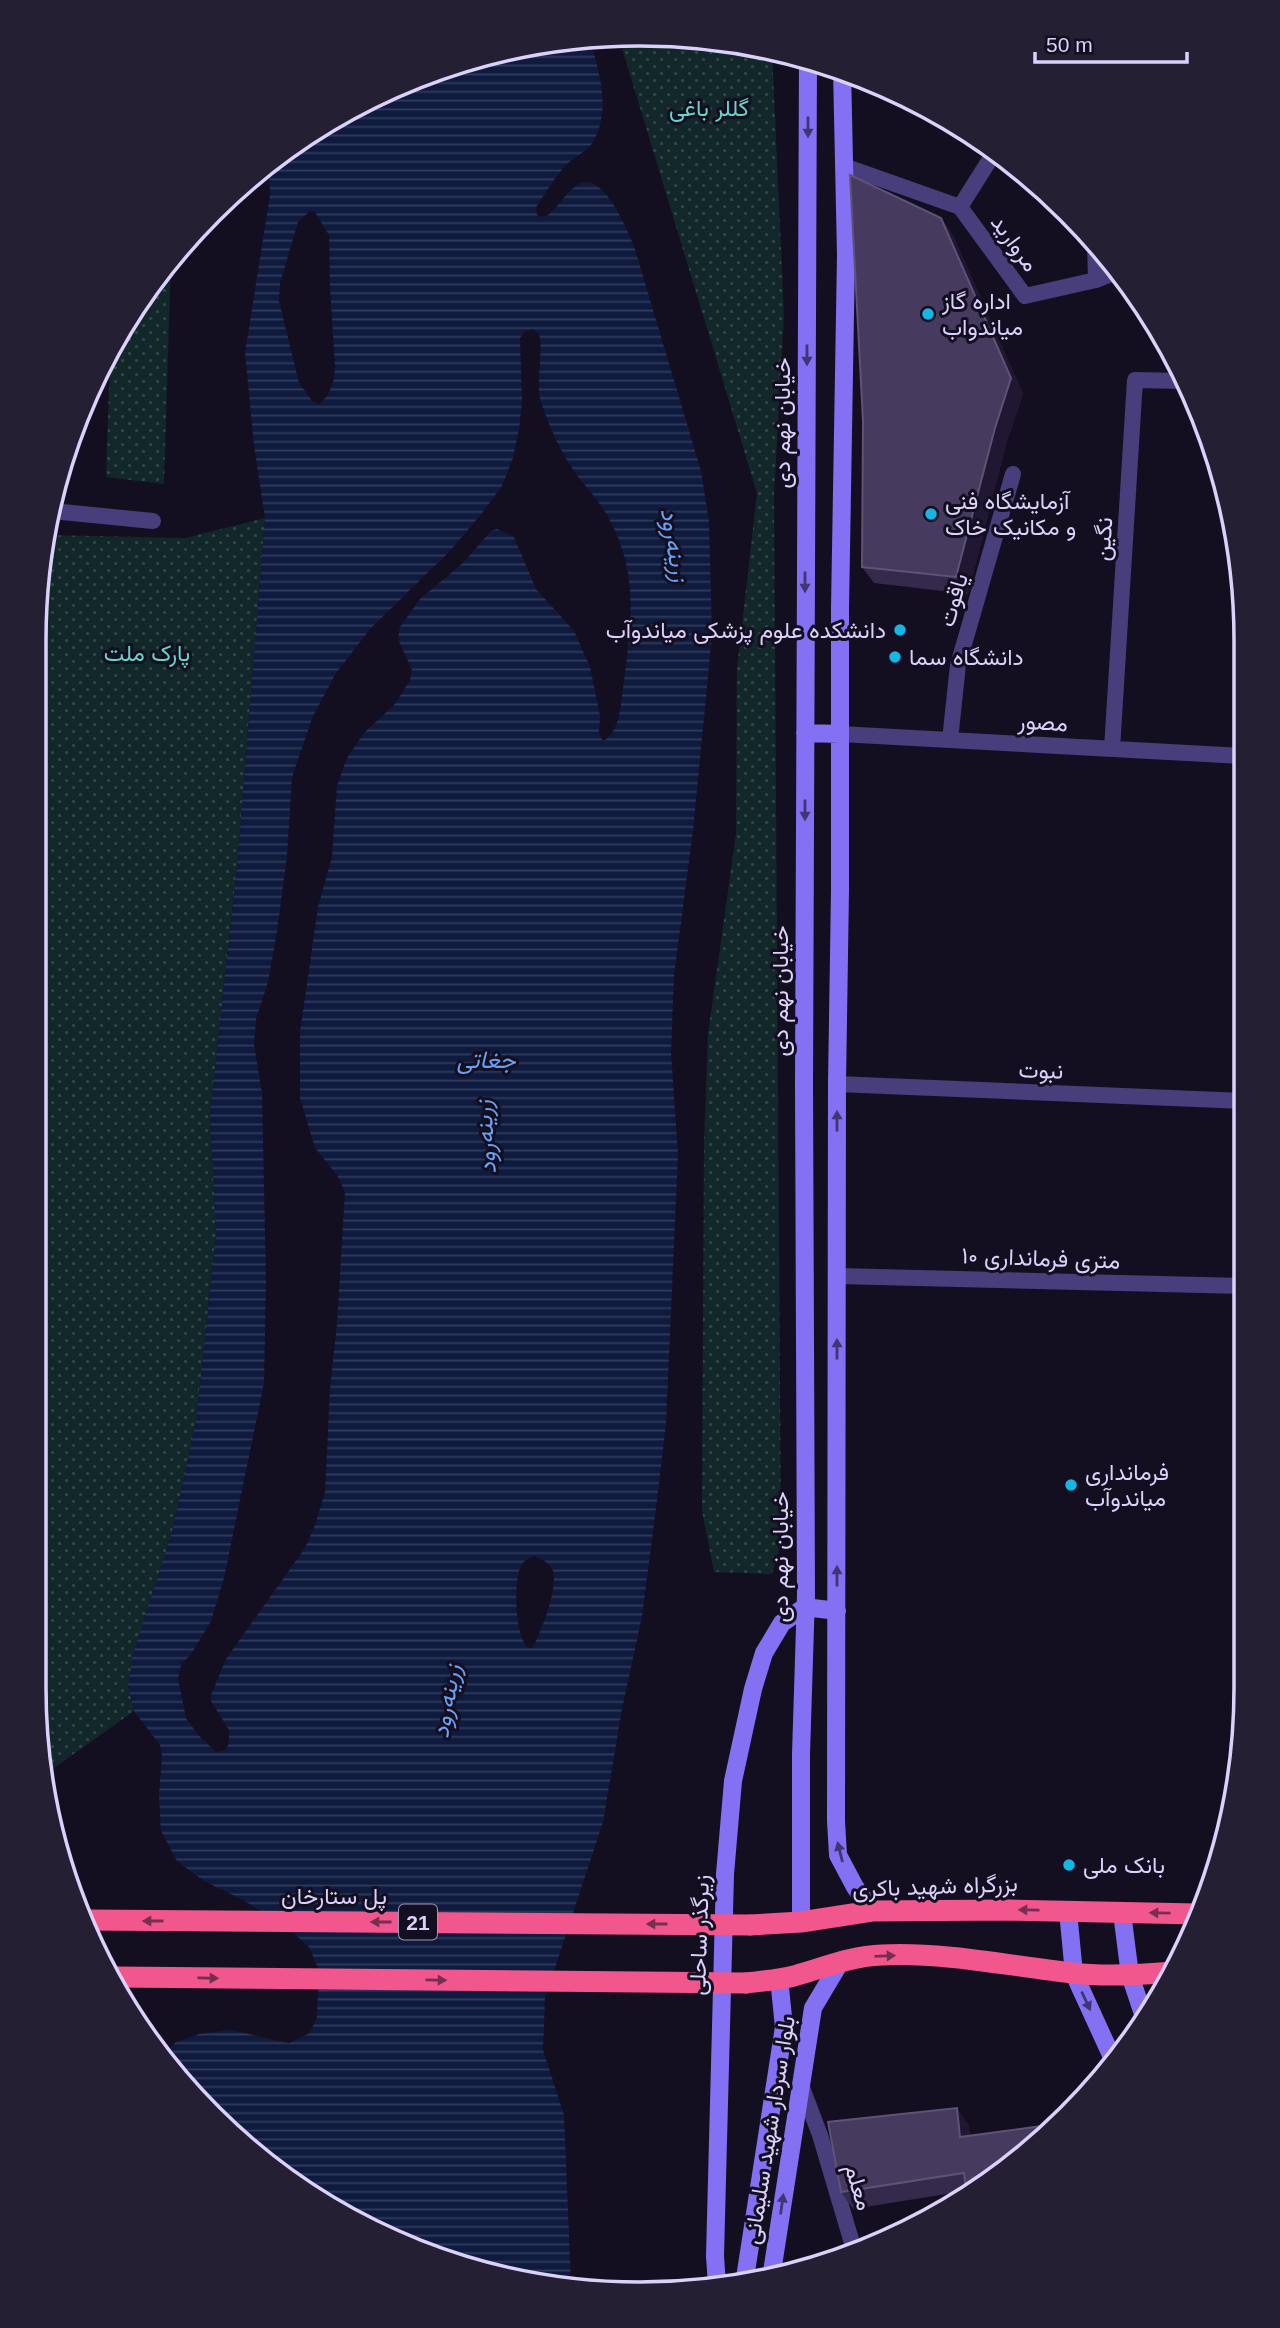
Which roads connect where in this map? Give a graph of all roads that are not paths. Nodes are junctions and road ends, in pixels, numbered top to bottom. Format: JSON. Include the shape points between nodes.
{"nodes":[{"id":1,"x":808,"y":70,"type":"edge"},
{"id":2,"x":842,"y":81,"type":"edge"},
{"id":3,"x":990,"y":160,"type":"edge"},
{"id":4,"x":844,"y":166,"type":"junction"},
{"id":5,"x":960,"y":207,"type":"junction"},
{"id":6,"x":1095,"y":258,"type":"edge"},
{"id":7,"x":1109,"y":275,"type":"edge"},
{"id":8,"x":1096,"y":280,"type":"junction"},
{"id":9,"x":1175,"y":381,"type":"edge"},
{"id":10,"x":1013,"y":474,"type":"dead end"},
{"id":11,"x":60,"y":512,"type":"edge"},
{"id":12,"x":153,"y":521,"type":"dead end"},
{"id":13,"x":805,"y":733,"type":"junction"},
{"id":14,"x":840,"y":734,"type":"junction"},
{"id":15,"x":950,"y":740,"type":"junction"},
{"id":16,"x":1112,"y":749,"type":"junction"},
{"id":17,"x":1234,"y":756,"type":"edge"},
{"id":18,"x":837,"y":1084,"type":"junction"},
{"id":19,"x":1234,"y":1101,"type":"edge"},
{"id":20,"x":837,"y":1276,"type":"junction"},
{"id":21,"x":1234,"y":1286,"type":"edge"},
{"id":22,"x":805,"y":1607,"type":"junction"},
{"id":23,"x":837,"y":1611,"type":"junction"},
{"id":24,"x":872,"y":1911,"type":"junction"},
{"id":25,"x":1068,"y":1911,"type":"junction"},
{"id":26,"x":1122,"y":1913,"type":"junction"},
{"id":27,"x":1190,"y":1914,"type":"edge"},
{"id":28,"x":93,"y":1920,"type":"edge"},
{"id":29,"x":802,"y":1922,"type":"junction"},
{"id":30,"x":750,"y":1924,"type":"joint"},
{"id":31,"x":842,"y":1961,"type":"junction"},
{"id":32,"x":1161,"y":1973,"type":"edge"},
{"id":33,"x":1074,"y":1974,"type":"junction"},
{"id":34,"x":1130,"y":1975,"type":"junction"},
{"id":35,"x":121,"y":1977,"type":"edge"},
{"id":36,"x":779,"y":1978,"type":"junction"},
{"id":37,"x":1141,"y":2007,"type":"edge"},
{"id":38,"x":1110,"y":2052,"type":"edge"},
{"id":39,"x":801,"y":2085,"type":"junction"},
{"id":40,"x":764,"y":2158,"type":"junction"},
{"id":41,"x":788,"y":2162,"type":"junction"},
{"id":42,"x":852,"y":2243,"type":"edge"},
{"id":43,"x":773,"y":2267,"type":"edge"},
{"id":44,"x":746,"y":2273,"type":"edge"},
{"id":45,"x":716,"y":2277,"type":"edge"}],
"edges":[{"from":1,"to":13,"type":"main road","name":"خیابان نهم دی","one_way":true},
{"from":2,"to":4,"type":"main road"},
{"from":3,"to":5,"type":"street"},
{"from":4,"to":5,"type":"street"},
{"from":4,"to":14,"type":"main road"},
{"from":5,"to":8,"type":"street","name":"مروارید","via":[[1025,296]]},
{"from":6,"to":8,"type":"street"},
{"from":7,"to":8,"type":"street","name":"مروارید"},
{"from":9,"to":16,"type":"street","name":"نگین","via":[[1135,380]]},
{"from":10,"to":15,"type":"street","name":"یاقوت","via":[[958,665]]},
{"from":11,"to":12,"type":"street"},
{"from":13,"to":14,"type":"main road"},
{"from":13,"to":22,"type":"main road","name":"خیابان نهم دی","one_way":true},
{"from":14,"to":15,"type":"street","name":"مصور"},
{"from":14,"to":18,"type":"main road"},
{"from":15,"to":16,"type":"street","name":"مصور"},
{"from":16,"to":17,"type":"street","name":"مصور"},
{"from":18,"to":19,"type":"street","name":"نبوت"},
{"from":20,"to":18,"type":"main road","one_way":true},
{"from":20,"to":21,"type":"street","name":"۱۰ متری فرمانداری"},
{"from":23,"to":20,"type":"main road","one_way":true},
{"from":22,"to":23,"type":"main road"},
{"from":22,"to":29,"type":"main road","name":"خیابان نهم دی"},
{"from":22,"to":45,"type":"main road","name":"زیرگذر ساحلی","via":[[782,1623],[764,1653],[733,1781],[724,1874]]},
{"from":24,"to":23,"type":"main road","one_way":true,"via":[[838,1855]]},
{"from":25,"to":24,"type":"highway","name":"بزرگراه شهید باکری","number":"21","one_way":true},
{"from":24,"to":29,"type":"highway","name":"بزرگراه شهید باکری","number":"21"},
{"from":25,"to":26,"type":"highway","name":"بزرگراه شهید باکری","number":"21"},
{"from":25,"to":33,"type":"main road"},
{"from":27,"to":26,"type":"highway","number":"21","one_way":true},
{"from":26,"to":34,"type":"main road"},
{"from":30,"to":28,"type":"highway","name":"پل ستارخان","number":"21","one_way":true,"bridge":true},
{"from":29,"to":30,"type":"highway","name":"بزرگراه شهید باکری","number":"21"},
{"from":31,"to":33,"type":"highway","one_way":true,"via":[[919,1956]]},
{"from":31,"to":36,"type":"highway"},
{"from":31,"to":39,"type":"main road","name":"بلوار سردار شهید سلیمانی","via":[[813,2008]]},
{"from":32,"to":34,"type":"highway"},
{"from":33,"to":34,"type":"highway"},
{"from":33,"to":38,"type":"main road","one_way":true},
{"from":34,"to":37,"type":"main road"},
{"from":35,"to":36,"type":"highway","one_way":true,"bridge":true,"via":[[746,1983]]},
{"from":36,"to":40,"type":"main road","name":"بلوار سردار شهید سلیمانی","via":[[784,2027]]},
{"from":39,"to":41,"type":"main road","name":"بلوار سردار شهید سلیمانی"},
{"from":39,"to":42,"type":"street","name":"معلم"},
{"from":40,"to":41,"type":"main road"},
{"from":40,"to":44,"type":"main road","name":"بلوار سردار شهید سلیمانی"},
{"from":43,"to":41,"type":"main road","name":"بلوار سردار شهید سلیمانی","one_way":true}]}
